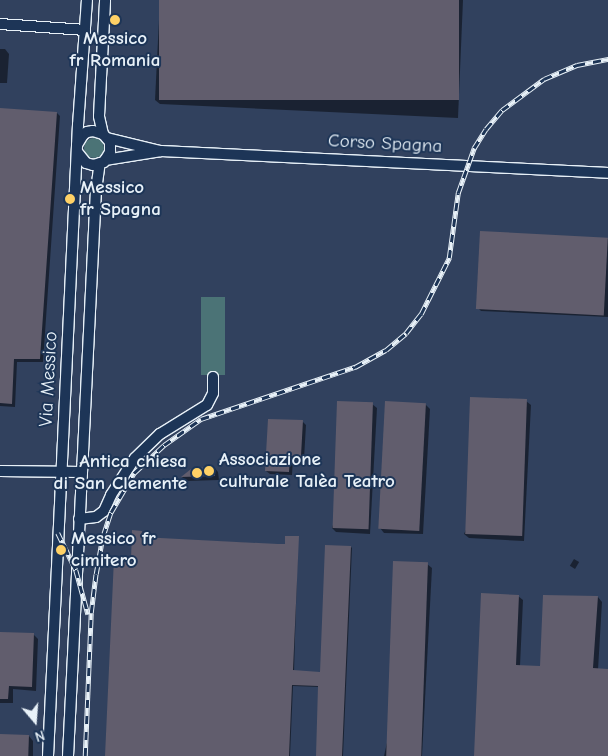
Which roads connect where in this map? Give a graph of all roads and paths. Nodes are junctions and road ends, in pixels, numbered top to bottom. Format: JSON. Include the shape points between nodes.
{"nodes":[{"id":1,"x":87,"y":0,"type":"edge"},
{"id":2,"x":105,"y":0,"type":"edge"},
{"id":3,"x":0,"y":24,"type":"edge"},
{"id":4,"x":85,"y":30,"type":"junction"},
{"id":5,"x":105,"y":136,"type":"junction"},
{"id":6,"x":77,"y":149,"type":"junction"},
{"id":7,"x":161,"y":151,"type":"junction"},
{"id":8,"x":103,"y":162,"type":"junction"},
{"id":9,"x":608,"y":173,"type":"edge"},
{"id":10,"x":213,"y":377,"type":"dead end"},
{"id":11,"x":0,"y":471,"type":"edge"},
{"id":12,"x":62,"y":472,"type":"junction"},
{"id":13,"x":82,"y":472,"type":"junction"},
{"id":14,"x":79,"y":519,"type":"junction"},
{"id":15,"x":48,"y":756,"type":"edge"},
{"id":16,"x":68,"y":756,"type":"edge"}],
"edges":[{"from":1,"to":4,"type":"street","name":"Via Messico"},
{"from":2,"to":5,"type":"street","name":"Via Messico","via":[[99,116]]},
{"from":3,"to":4,"type":"street"},
{"from":4,"to":6,"type":"street","name":"Via Messico"},
{"from":5,"to":6,"type":"street","via":[[88,132]]},
{"from":5,"to":7,"type":"street","name":"Corso Spagna"},
{"from":5,"to":8,"type":"street","name":"Via Messico","via":[[111,147]]},
{"from":6,"to":8,"type":"street","via":[[86,163]]},
{"from":6,"to":12,"type":"street","name":"Via Messico"},
{"from":7,"to":8,"type":"street","name":"Corso Spagna"},
{"from":7,"to":9,"type":"street","name":"Corso Spagna"},
{"from":8,"to":13,"type":"street","name":"Via Messico","via":[[96,190]]},
{"from":10,"to":14,"type":"street","via":[[213,393],[207,405],[160,434],[135,458],[111,494],[104,511],[96,517]]},
{"from":11,"to":12,"type":"street"},
{"from":12,"to":13,"type":"street"},
{"from":12,"to":15,"type":"street","name":"Via Messico"},
{"from":13,"to":14,"type":"street","name":"Via Messico"},
{"from":14,"to":16,"type":"street","name":"Via Messico"}]}
